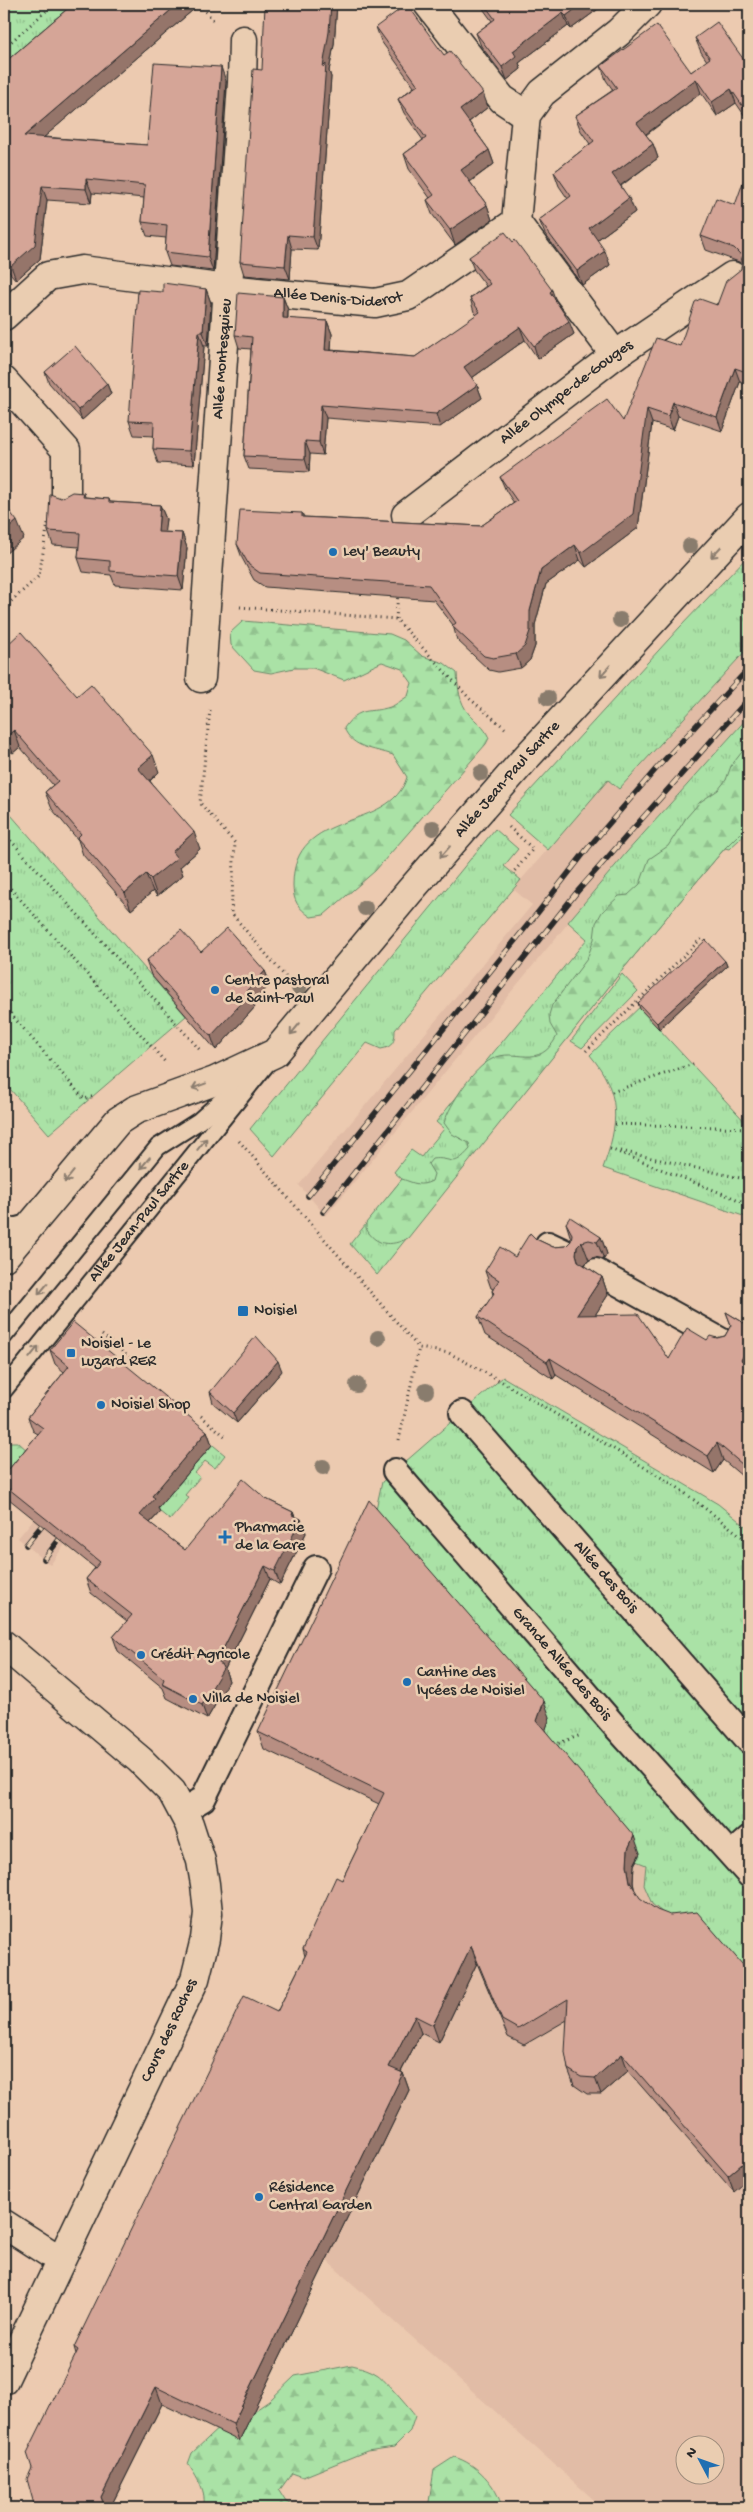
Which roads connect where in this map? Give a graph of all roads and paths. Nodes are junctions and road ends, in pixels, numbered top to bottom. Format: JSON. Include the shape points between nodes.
{"nodes":[{"id":1,"x":54,"y":4,"type":"edge"},
{"id":2,"x":428,"y":4,"type":"edge"},
{"id":3,"x":646,"y":4,"type":"edge"},
{"id":4,"x":243,"y":40,"type":"dead end"},
{"id":5,"x":4,"y":48,"type":"edge"},
{"id":6,"x":526,"y":115,"type":"junction"},
{"id":7,"x":516,"y":222,"type":"junction"},
{"id":8,"x":732,"y":276,"type":"edge"},
{"id":9,"x":227,"y":289,"type":"junction"},
{"id":10,"x":4,"y":316,"type":"edge"},
{"id":11,"x":615,"y":356,"type":"junction"},
{"id":12,"x":4,"y":380,"type":"edge"},
{"id":13,"x":66,"y":498,"type":"joint"},
{"id":14,"x":406,"y":515,"type":"dead end"},
{"id":15,"x":749,"y":517,"type":"edge"},
{"id":16,"x":398,"y":591,"type":"edge"},
{"id":17,"x":207,"y":604,"type":"junction"},
{"id":18,"x":4,"y":608,"type":"edge"},
{"id":19,"x":396,"y":620,"type":"junction"},
{"id":20,"x":201,"y":678,"type":"joint"},
{"id":21,"x":506,"y":729,"type":"dead end"},
{"id":22,"x":504,"y":823,"type":"dead end"},
{"id":23,"x":4,"y":832,"type":"edge"},
{"id":24,"x":512,"y":874,"type":"dead end"},
{"id":25,"x":4,"y":881,"type":"edge"},
{"id":26,"x":704,"y":936,"type":"dead end"},
{"id":27,"x":289,"y":981,"type":"dead end"},
{"id":28,"x":4,"y":1006,"type":"edge"},
{"id":29,"x":586,"y":1051,"type":"dead end"},
{"id":30,"x":202,"y":1053,"type":"dead end"},
{"id":31,"x":275,"y":1053,"type":"junction"},
{"id":32,"x":696,"y":1064,"type":"dead end"},
{"id":33,"x":182,"y":1080,"type":"junction"},
{"id":34,"x":612,"y":1092,"type":"dead end"},
{"id":35,"x":102,"y":1093,"type":"dead end"},
{"id":36,"x":222,"y":1119,"type":"junction"},
{"id":37,"x":615,"y":1124,"type":"dead end"},
{"id":38,"x":749,"y":1128,"type":"edge"},
{"id":39,"x":749,"y":1180,"type":"edge"},
{"id":40,"x":749,"y":1204,"type":"edge"},
{"id":41,"x":32,"y":1222,"type":"junction"},
{"id":42,"x":4,"y":1229,"type":"edge"},
{"id":43,"x":4,"y":1257,"type":"edge"},
{"id":44,"x":596,"y":1271,"type":"edge"},
{"id":45,"x":102,"y":1335,"type":"dead end"},
{"id":46,"x":4,"y":1336,"type":"edge"},
{"id":47,"x":724,"y":1342,"type":"edge"},
{"id":48,"x":130,"y":1358,"type":"dead end"},
{"id":49,"x":4,"y":1390,"type":"edge"},
{"id":50,"x":462,"y":1413,"type":"dead end"},
{"id":51,"x":201,"y":1416,"type":"dead end"},
{"id":52,"x":226,"y":1437,"type":"dead end"},
{"id":53,"x":394,"y":1471,"type":"dead end"},
{"id":54,"x":749,"y":1542,"type":"edge"},
{"id":55,"x":316,"y":1568,"type":"dead end"},
{"id":56,"x":4,"y":1645,"type":"edge"},
{"id":57,"x":613,"y":1724,"type":"junction"},
{"id":58,"x":749,"y":1741,"type":"edge"},
{"id":59,"x":549,"y":1747,"type":"edge"},
{"id":60,"x":183,"y":1811,"type":"junction"},
{"id":61,"x":749,"y":1838,"type":"edge"},
{"id":62,"x":731,"y":1854,"type":"junction"},
{"id":63,"x":749,"y":1875,"type":"edge"},
{"id":64,"x":4,"y":2224,"type":"edge"},
{"id":65,"x":60,"y":2260,"type":"junction"},
{"id":66,"x":4,"y":2380,"type":"edge"}],
"edges":[{"from":1,"to":5,"type":"path"},
{"from":2,"to":6,"type":"street","via":[[502,99]]},
{"from":3,"to":6,"type":"street","via":[[618,32],[542,93]]},
{"from":4,"to":9,"type":"street","name":"Allée Montesquieu"},
{"from":6,"to":7,"type":"street"},
{"from":7,"to":9,"type":"street","name":"Allée Denis-Diderot","via":[[408,296],[375,303]]},
{"from":7,"to":11,"type":"street"},
{"from":8,"to":11,"type":"street","name":"Allée Olympe-de-Gouges"},
{"from":9,"to":10,"type":"street","name":"Allée Denis-Diderot","via":[[82,270],[48,276]]},
{"from":9,"to":17,"type":"street","name":"Allée Montesquieu"},
{"from":11,"to":14,"type":"street","name":"Allée Olympe-de-Gouges"},
{"from":12,"to":13,"type":"street","via":[[66,450]]},
{"from":13,"to":18,"type":"path","via":[[52,498],[39,576]]},
{"from":15,"to":31,"type":"street","name":"Allée Jean-Paul Sartre","one_way":true,"via":[[524,760]]},
{"from":16,"to":19,"type":"path"},
{"from":17,"to":19,"type":"path"},
{"from":17,"to":20,"type":"street","name":"Allée Montesquieu"},
{"from":19,"to":21,"type":"path","via":[[470,699]]},
{"from":20,"to":27,"type":"path","via":[[210,705],[200,802],[235,843],[230,914]]},
{"from":22,"to":24,"type":"path","via":[[533,849]]},
{"from":23,"to":30,"type":"path"},
{"from":25,"to":33,"type":"path"},
{"from":26,"to":29,"type":"path"},
{"from":28,"to":35,"type":"path","via":[[84,1099]]},
{"from":31,"to":33,"type":"street","name":"Allée Jean-Paul Sartre","one_way":true,"via":[[246,1068]]},
{"from":31,"to":36,"type":"lane","name":"Allée Jean-Paul Sartre"},
{"from":31,"to":46,"type":"lane","one_way":true,"via":[[199,1121],[158,1147]]},
{"from":32,"to":34,"type":"path"},
{"from":33,"to":41,"type":"street","name":"Allée Jean-Paul Sartre","one_way":true,"via":[[118,1121]]},
{"from":49,"to":36,"type":"lane","name":"Allée Jean-Paul Sartre","one_way":true},
{"from":36,"to":54,"type":"path","via":[[419,1348],[449,1353],[500,1380],[676,1487]]},
{"from":37,"to":38,"type":"path"},
{"from":39,"to":40,"type":"path","via":[[610,1149]]},
{"from":41,"to":42,"type":"lane"},
{"from":41,"to":43,"type":"street","name":"Allée Jean-Paul Sartre"},
{"from":44,"to":47,"type":"street"},
{"from":45,"to":48,"type":"path"},
{"from":50,"to":58,"type":"street","name":"Allée des Bois"},
{"from":51,"to":52,"type":"path"},
{"from":53,"to":57,"type":"street","name":"Grande Allée des Bois"},
{"from":55,"to":60,"type":"street","via":[[203,1799]]},
{"from":56,"to":60,"type":"street","name":"Cours des Roches","via":[[162,1780]]},
{"from":57,"to":59,"type":"path"},
{"from":57,"to":62,"type":"street","name":"Grande Allée des Bois"},
{"from":60,"to":65,"type":"street","name":"Cours des Roches","via":[[201,1861],[208,1913],[206,1939],[195,1979]]},
{"from":61,"to":62,"type":"street"},
{"from":62,"to":63,"type":"street","name":"Grande Allée des Bois"},
{"from":64,"to":65,"type":"street"},
{"from":65,"to":66,"type":"street","name":"Cours des Roches"}]}
